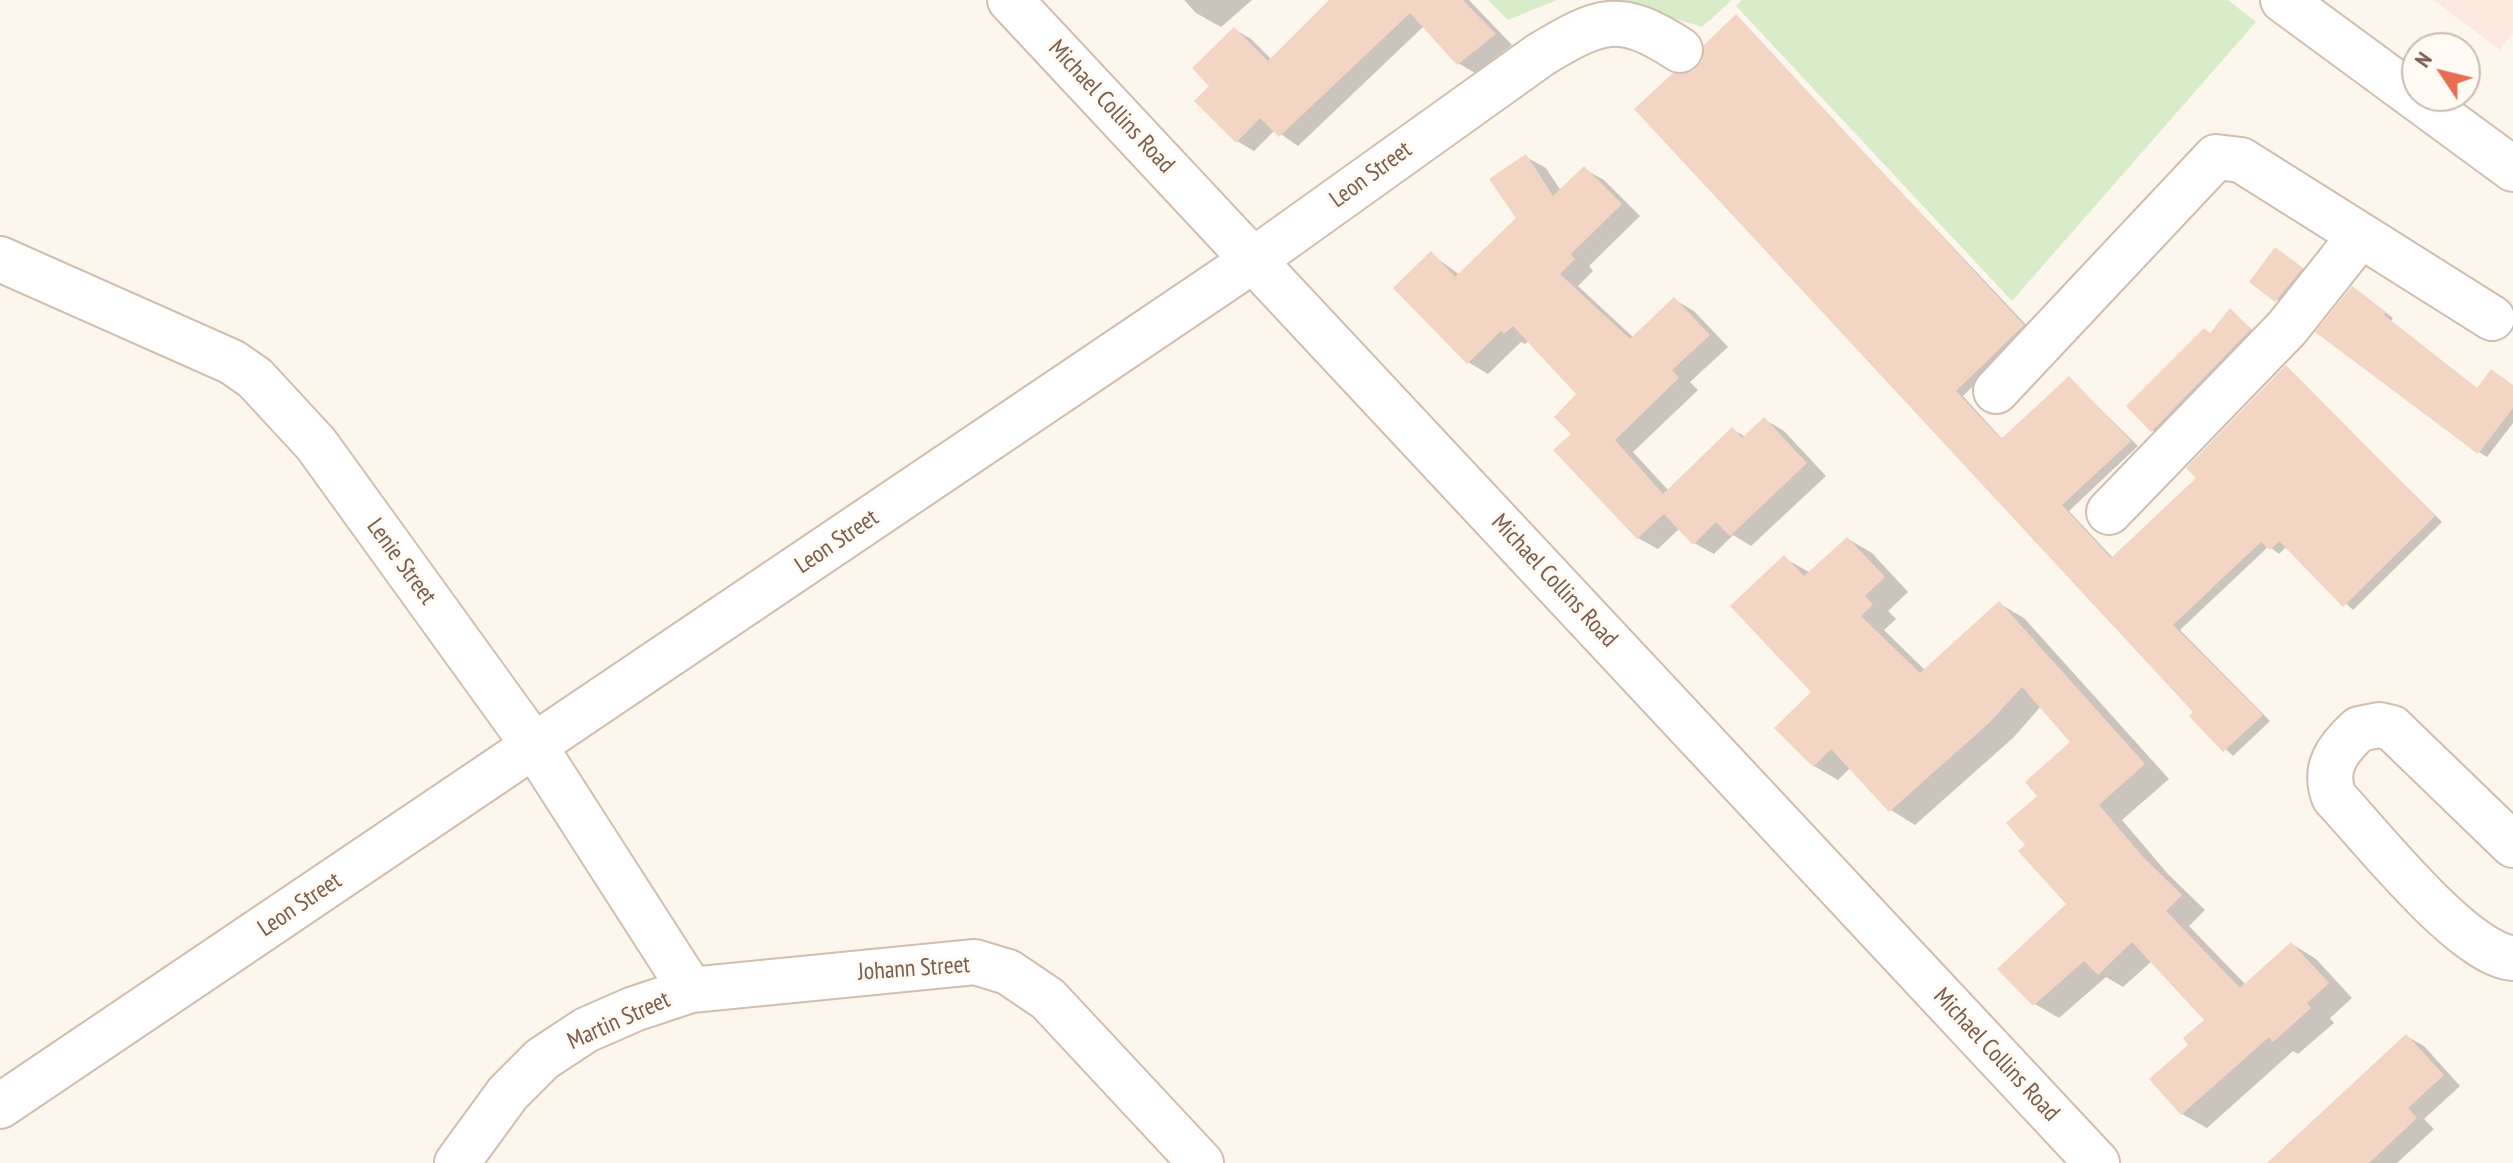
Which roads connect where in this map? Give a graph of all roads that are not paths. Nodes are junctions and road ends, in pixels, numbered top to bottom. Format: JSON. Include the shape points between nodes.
{"nodes":[{"id":1,"x":1010,"y":0,"type":"edge"},
{"id":2,"x":2283,"y":0,"type":"edge"},
{"id":3,"x":1680,"y":50,"type":"dead end"},
{"id":4,"x":2513,"y":169,"type":"edge"},
{"id":5,"x":2360,"y":236,"type":"junction"},
{"id":6,"x":0,"y":259,"type":"edge"},
{"id":7,"x":1255,"y":259,"type":"junction"},
{"id":8,"x":2492,"y":318,"type":"dead end"},
{"id":9,"x":1996,"y":391,"type":"dead end"},
{"id":10,"x":2109,"y":512,"type":"dead end"},
{"id":11,"x":535,"y":747,"type":"junction"},
{"id":12,"x":2513,"y":845,"type":"edge"},
{"id":13,"x":2513,"y":958,"type":"edge"},
{"id":14,"x":691,"y":990,"type":"junction"},
{"id":15,"x":0,"y":1106,"type":"edge"},
{"id":16,"x":457,"y":1163,"type":"edge"},
{"id":17,"x":1201,"y":1163,"type":"edge"},
{"id":18,"x":2097,"y":1163,"type":"edge"}],
"edges":[{"from":1,"to":7,"type":"street","name":"Michael Collins Road"},
{"from":2,"to":4,"type":"street"},
{"from":3,"to":7,"type":"street","name":"Leon Street","via":[[1649,30],[1616,22],[1580,31]]},
{"from":5,"to":8,"type":"street"},
{"from":5,"to":9,"type":"street","via":[[2241,160],[2216,157]]},
{"from":5,"to":10,"type":"street","via":[[2287,328]]},
{"from":6,"to":11,"type":"street","name":"Lenie Street","via":[[206,348],[255,378],[316,444]]},
{"from":7,"to":11,"type":"street","name":"Leon Street"},
{"from":7,"to":18,"type":"street","name":"Michael Collins Road"},
{"from":11,"to":14,"type":"street","name":"Lenie Street"},
{"from":11,"to":15,"type":"street","name":"Leon Street"},
{"from":12,"to":13,"type":"street","via":[[2392,728],[2359,729],[2330,766],[2334,797],[2429,900],[2485,948]]},
{"from":14,"to":16,"type":"street","name":"Martin Street","via":[[586,1030],[542,1059],[508,1093]]},
{"from":14,"to":17,"type":"street","name":"Johann Street","via":[[975,962],[1008,972],[1048,999]]}]}
